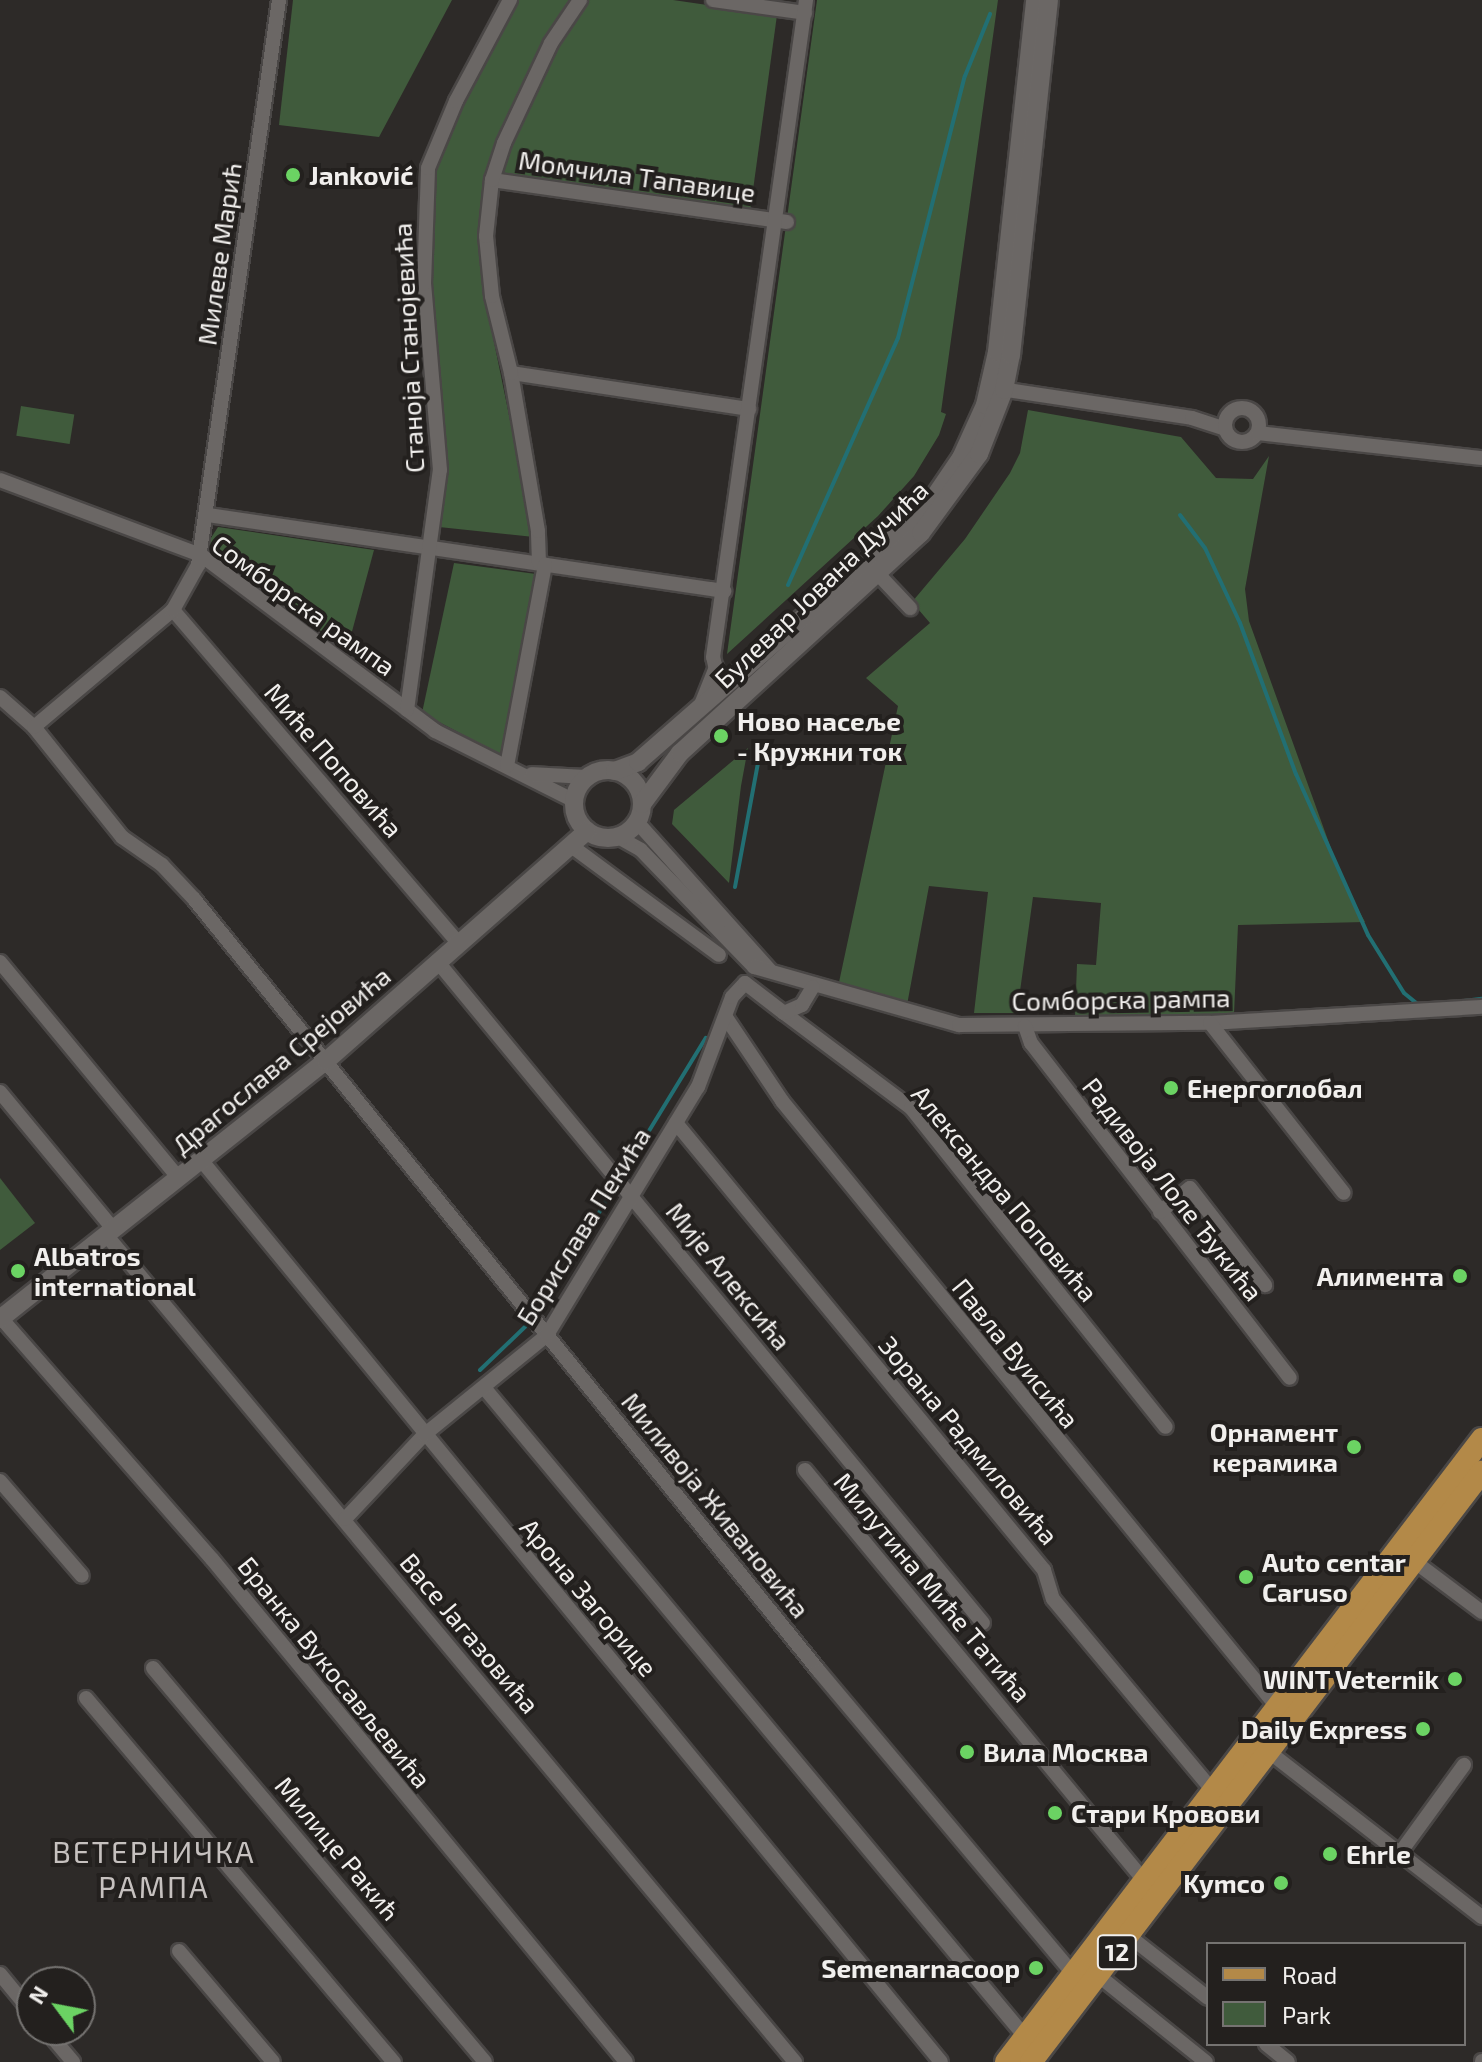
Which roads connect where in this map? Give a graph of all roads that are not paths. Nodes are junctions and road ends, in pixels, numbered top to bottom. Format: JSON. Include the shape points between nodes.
{"nodes":[{"id":1,"x":279,"y":0,"type":"edge"},
{"id":2,"x":510,"y":0,"type":"edge"},
{"id":3,"x":580,"y":0,"type":"edge"},
{"id":4,"x":713,"y":0,"type":"edge"},
{"id":5,"x":1035,"y":0,"type":"edge"},
{"id":6,"x":1049,"y":0,"type":"edge"},
{"id":7,"x":806,"y":7,"type":"edge"},
{"id":8,"x":492,"y":180,"type":"junction"},
{"id":9,"x":782,"y":221,"type":"junction"},
{"id":10,"x":511,"y":373,"type":"junction"},
{"id":11,"x":997,"y":389,"type":"junction"},
{"id":12,"x":749,"y":409,"type":"junction"},
{"id":13,"x":1226,"y":424,"type":"junction"},
{"id":14,"x":1259,"y":427,"type":"junction"},
{"id":15,"x":1482,"y":458,"type":"edge"},
{"id":16,"x":0,"y":480,"type":"edge"},
{"id":17,"x":208,"y":515,"type":"junction"},
{"id":18,"x":432,"y":548,"type":"junction"},
{"id":19,"x":201,"y":555,"type":"junction"},
{"id":20,"x":542,"y":564,"type":"junction"},
{"id":21,"x":878,"y":574,"type":"junction"},
{"id":22,"x":724,"y":591,"type":"junction"},
{"id":23,"x":910,"y":608,"type":"dead end"},
{"id":24,"x":173,"y":610,"type":"junction"},
{"id":25,"x":716,"y":667,"type":"junction"},
{"id":26,"x":734,"y":677,"type":"junction"},
{"id":27,"x":0,"y":697,"type":"edge"},
{"id":28,"x":700,"y":708,"type":"junction"},
{"id":29,"x":407,"y":710,"type":"junction"},
{"id":30,"x":34,"y":727,"type":"junction"},
{"id":31,"x":507,"y":766,"type":"junction"},
{"id":32,"x":615,"y":771,"type":"junction"},
{"id":33,"x":524,"y":774,"type":"junction"},
{"id":34,"x":588,"y":777,"type":"junction"},
{"id":35,"x":575,"y":801,"type":"junction"},
{"id":36,"x":640,"y":813,"type":"junction"},
{"id":37,"x":587,"y":831,"type":"junction"},
{"id":38,"x":618,"y":837,"type":"junction"},
{"id":39,"x":570,"y":845,"type":"junction"},
{"id":40,"x":458,"y":942,"type":"junction"},
{"id":41,"x":719,"y":955,"type":"dead end"},
{"id":42,"x":437,"y":961,"type":"junction"},
{"id":43,"x":0,"y":962,"type":"edge"},
{"id":44,"x":769,"y":969,"type":"junction"},
{"id":45,"x":813,"y":987,"type":"junction"},
{"id":46,"x":1482,"y":1007,"type":"edge"},
{"id":47,"x":784,"y":1013,"type":"junction"},
{"id":48,"x":727,"y":1019,"type":"junction"},
{"id":49,"x":1210,"y":1023,"type":"junction"},
{"id":50,"x":1025,"y":1026,"type":"junction"},
{"id":51,"x":326,"y":1061,"type":"junction"},
{"id":52,"x":0,"y":1092,"type":"edge"},
{"id":53,"x":676,"y":1123,"type":"junction"},
{"id":54,"x":202,"y":1161,"type":"junction"},
{"id":55,"x":179,"y":1178,"type":"junction"},
{"id":56,"x":623,"y":1184,"type":"junction"},
{"id":57,"x":1344,"y":1193,"type":"dead end"},
{"id":58,"x":1160,"y":1212,"type":"junction"},
{"id":59,"x":111,"y":1233,"type":"junction"},
{"id":60,"x":1265,"y":1285,"type":"dead end"},
{"id":61,"x":2,"y":1315,"type":"edge"},
{"id":62,"x":547,"y":1335,"type":"junction"},
{"id":63,"x":1290,"y":1378,"type":"dead end"},
{"id":64,"x":486,"y":1390,"type":"junction"},
{"id":65,"x":1166,"y":1427,"type":"dead end"},
{"id":66,"x":424,"y":1435,"type":"junction"},
{"id":67,"x":1482,"y":1439,"type":"edge"},
{"id":68,"x":805,"y":1470,"type":"dead end"},
{"id":69,"x":1482,"y":1472,"type":"edge"},
{"id":70,"x":0,"y":1481,"type":"edge"},
{"id":71,"x":345,"y":1519,"type":"junction"},
{"id":72,"x":1414,"y":1561,"type":"junction"},
{"id":73,"x":82,"y":1576,"type":"dead end"},
{"id":74,"x":1482,"y":1612,"type":"edge"},
{"id":75,"x":983,"y":1623,"type":"dead end"},
{"id":76,"x":153,"y":1668,"type":"dead end"},
{"id":77,"x":86,"y":1698,"type":"dead end"},
{"id":78,"x":1278,"y":1708,"type":"junction"},
{"id":79,"x":1262,"y":1746,"type":"junction"},
{"id":80,"x":1464,"y":1765,"type":"dead end"},
{"id":81,"x":1214,"y":1792,"type":"junction"},
{"id":82,"x":1400,"y":1853,"type":"junction"},
{"id":83,"x":1146,"y":1883,"type":"junction"},
{"id":84,"x":1482,"y":1917,"type":"edge"},
{"id":85,"x":1129,"y":1936,"type":"junction"},
{"id":86,"x":179,"y":1951,"type":"dead end"},
{"id":87,"x":0,"y":1974,"type":"edge"},
{"id":88,"x":1074,"y":1975,"type":"junction"},
{"id":89,"x":1099,"y":1976,"type":"junction"},
{"id":90,"x":16,"y":1994,"type":"edge"},
{"id":91,"x":1206,"y":1996,"type":"edge"},
{"id":92,"x":1026,"y":2038,"type":"junction"},
{"id":93,"x":60,"y":2046,"type":"edge"},
{"id":94,"x":1268,"y":2046,"type":"edge"},
{"id":95,"x":73,"y":2062,"type":"edge"},
{"id":96,"x":273,"y":2062,"type":"edge"},
{"id":97,"x":394,"y":2062,"type":"edge"},
{"id":98,"x":485,"y":2062,"type":"edge"},
{"id":99,"x":626,"y":2062,"type":"edge"},
{"id":100,"x":795,"y":2062,"type":"edge"},
{"id":101,"x":941,"y":2062,"type":"edge"},
{"id":102,"x":1006,"y":2062,"type":"edge"},
{"id":103,"x":1031,"y":2062,"type":"edge"},
{"id":104,"x":1206,"y":2062,"type":"edge"},
{"id":105,"x":1288,"y":2062,"type":"edge"}],
"edges":[{"from":1,"to":17,"type":"street","name":"Милеве Марић"},
{"from":2,"to":18,"type":"street","name":"Станоја Станојевића","via":[[456,101],[428,168],[424,284],[440,432]]},
{"from":3,"to":8,"type":"street","via":[[521,101]]},
{"from":4,"to":7,"type":"street","name":"Момчила Тапавице"},
{"from":5,"to":11,"type":"street","name":"Булевар Јована Дучића"},
{"from":6,"to":11,"type":"street","name":"Булевар Јована Дучића"},
{"from":7,"to":9,"type":"street","name":"Момчила Тапавице"},
{"from":8,"to":9,"type":"street","name":"Момчила Тапавице"},
{"from":8,"to":10,"type":"street","via":[[486,236],[492,296]]},
{"from":9,"to":12,"type":"street","name":"Момчила Тапавице"},
{"from":10,"to":12,"type":"street"},
{"from":10,"to":20,"type":"street"},
{"from":11,"to":13,"type":"street"},
{"from":11,"to":21,"type":"street","name":"Булевар Јована Дучића","via":[[966,477],[932,521]]},
{"from":11,"to":26,"type":"street","name":"Булевар Јована Дучића","via":[[933,499]]},
{"from":12,"to":22,"type":"street","name":"Момчила Тапавице"},
{"from":13,"to":14,"type":"street","via":[[1243,442]]},
{"from":13,"to":14,"type":"street","via":[[1244,407]]},
{"from":14,"to":15,"type":"street"},
{"from":16,"to":19,"type":"street","name":"Сомборска рампа"},
{"from":17,"to":18,"type":"street"},
{"from":17,"to":19,"type":"street","name":"Милеве Марић"},
{"from":18,"to":20,"type":"street"},
{"from":18,"to":29,"type":"street","name":"Станоја Станојевића"},
{"from":19,"to":24,"type":"street","name":"Милеве Марић","via":[[193,581]]},
{"from":19,"to":29,"type":"street","name":"Сомборска рампа"},
{"from":20,"to":22,"type":"street"},
{"from":20,"to":31,"type":"street"},
{"from":21,"to":23,"type":"street"},
{"from":21,"to":36,"type":"street","name":"Булевар Јована Дучића","via":[[680,753]]},
{"from":22,"to":25,"type":"street","name":"Момчила Тапавице","via":[[713,657]]},
{"from":24,"to":30,"type":"street","name":"Милеве Марић"},
{"from":24,"to":40,"type":"street","name":"Миће Поповића"},
{"from":25,"to":26,"type":"street","via":[[717,674]]},
{"from":25,"to":28,"type":"street","name":"Момчила Тапавице"},
{"from":26,"to":28,"type":"street","name":"Булевар Јована Дучића"},
{"from":27,"to":30,"type":"street","name":"Миливоја Живановића"},
{"from":28,"to":32,"type":"street","name":"Булевар Јована Дучића","via":[[638,762]]},
{"from":29,"to":31,"type":"street","name":"Сомборска рампа","via":[[454,743]]},
{"from":30,"to":51,"type":"street","name":"Миливоја Живановића","via":[[122,837],[162,865],[194,899]]},
{"from":31,"to":33,"type":"street","name":"Сомборска рампа"},
{"from":32,"to":34,"type":"street"},
{"from":32,"to":36,"type":"street","via":[[631,779]]},
{"from":33,"to":34,"type":"street","name":"Сомборска рампа"},
{"from":33,"to":35,"type":"street","name":"Сомборска рампа"},
{"from":34,"to":35,"type":"street"},
{"from":35,"to":37,"type":"street"},
{"from":36,"to":38,"type":"street"},
{"from":36,"to":44,"type":"street","name":"Сомборска рампа"},
{"from":37,"to":38,"type":"street"},
{"from":37,"to":39,"type":"street","name":"Драгослава Срејовића"},
{"from":38,"to":44,"type":"street","name":"Сомборска рампа","via":[[641,850],[754,967]]},
{"from":39,"to":40,"type":"street","name":"Драгослава Срејовића"},
{"from":39,"to":41,"type":"street"},
{"from":40,"to":42,"type":"street","name":"Драгослава Срејовића"},
{"from":42,"to":51,"type":"street","name":"Драгослава Срејовића"},
{"from":42,"to":56,"type":"street","name":"Мије Алексића"},
{"from":43,"to":55,"type":"street"},
{"from":44,"to":45,"type":"street","name":"Сомборска рампа"},
{"from":45,"to":47,"type":"street","via":[[802,1005]]},
{"from":45,"to":50,"type":"street","name":"Сомборска рампа","via":[[959,1025]]},
{"from":46,"to":49,"type":"street","name":"Сомборска рампа"},
{"from":47,"to":48,"type":"street","name":"Борислава Пекића","via":[[745,983],[732,997]]},
{"from":47,"to":65,"type":"street","name":"Александра Поповића","via":[[911,1108]]},
{"from":48,"to":53,"type":"street","name":"Борислава Пекића"},
{"from":48,"to":78,"type":"street","name":"Павла Вуисића","via":[[782,1101]]},
{"from":49,"to":50,"type":"street","name":"Сомборска рампа"},
{"from":49,"to":57,"type":"street"},
{"from":50,"to":58,"type":"street","name":"Радивоја Лоле Ђукића","via":[[1031,1043]]},
{"from":51,"to":54,"type":"street","name":"Драгослава Срејовића"},
{"from":51,"to":62,"type":"street","name":"Миливоја Живановића"},
{"from":52,"to":59,"type":"street","name":"Васе Јагазовића"},
{"from":53,"to":56,"type":"street","name":"Борислава Пекића"},
{"from":53,"to":81,"type":"street","name":"Зорана Радмиловића","via":[[1044,1570],[1053,1599]]},
{"from":54,"to":55,"type":"street","name":"Драгослава Срејовића"},
{"from":54,"to":66,"type":"street","name":"Арона Загорице"},
{"from":55,"to":59,"type":"street","name":"Драгослава Срејовића"},
{"from":56,"to":62,"type":"street","name":"Борислава Пекића"},
{"from":56,"to":75,"type":"street","name":"Мије Алексића"},
{"from":58,"to":60,"type":"street","via":[[1190,1188]]},
{"from":58,"to":63,"type":"street","name":"Радивоја Лоле Ђукића"},
{"from":59,"to":61,"type":"street","name":"Драгослава Срејовића"},
{"from":59,"to":71,"type":"street","name":"Васе Јагазовића","via":[[271,1439]]},
{"from":61,"to":99,"type":"street","name":"Бранка Вукосављевића","via":[[212,1559]]},
{"from":62,"to":64,"type":"street","name":"Борислава Пекића"},
{"from":62,"to":88,"type":"street","name":"Миливоја Живановића"},
{"from":64,"to":66,"type":"street","name":"Борислава Пекића"},
{"from":64,"to":92,"type":"street"},
{"from":66,"to":71,"type":"street","name":"Борислава Пекића"},
{"from":66,"to":101,"type":"street","name":"Арона Загорице"},
{"from":67,"to":78,"type":"main road","number":"12"},
{"from":68,"to":83,"type":"street","name":"Милутина Миће Татића"},
{"from":69,"to":72,"type":"main road","number":"12"},
{"from":70,"to":73,"type":"street"},
{"from":71,"to":100,"type":"street","name":"Васе Јагазовића"},
{"from":72,"to":74,"type":"street"},
{"from":72,"to":79,"type":"main road","number":"12"},
{"from":76,"to":98,"type":"street","name":"Милице Ракић"},
{"from":77,"to":97,"type":"street"},
{"from":78,"to":79,"type":"main road","number":"12"},
{"from":79,"to":81,"type":"main road","number":"12"},
{"from":79,"to":82,"type":"street"},
{"from":79,"to":85,"type":"main road","number":"12"},
{"from":80,"to":82,"type":"street"},
{"from":81,"to":83,"type":"main road","number":"12"},
{"from":82,"to":84,"type":"street"},
{"from":83,"to":88,"type":"main road","number":"12"},
{"from":85,"to":89,"type":"main road","number":"12"},
{"from":85,"to":91,"type":"street"},
{"from":86,"to":96,"type":"street"},
{"from":87,"to":90,"type":"street"},
{"from":88,"to":92,"type":"main road","number":"12"},
{"from":89,"to":103,"type":"main road","number":"12"},
{"from":89,"to":104,"type":"street"},
{"from":92,"to":102,"type":"main road","number":"12"},
{"from":93,"to":95,"type":"street"},
{"from":94,"to":105,"type":"street"}]}
